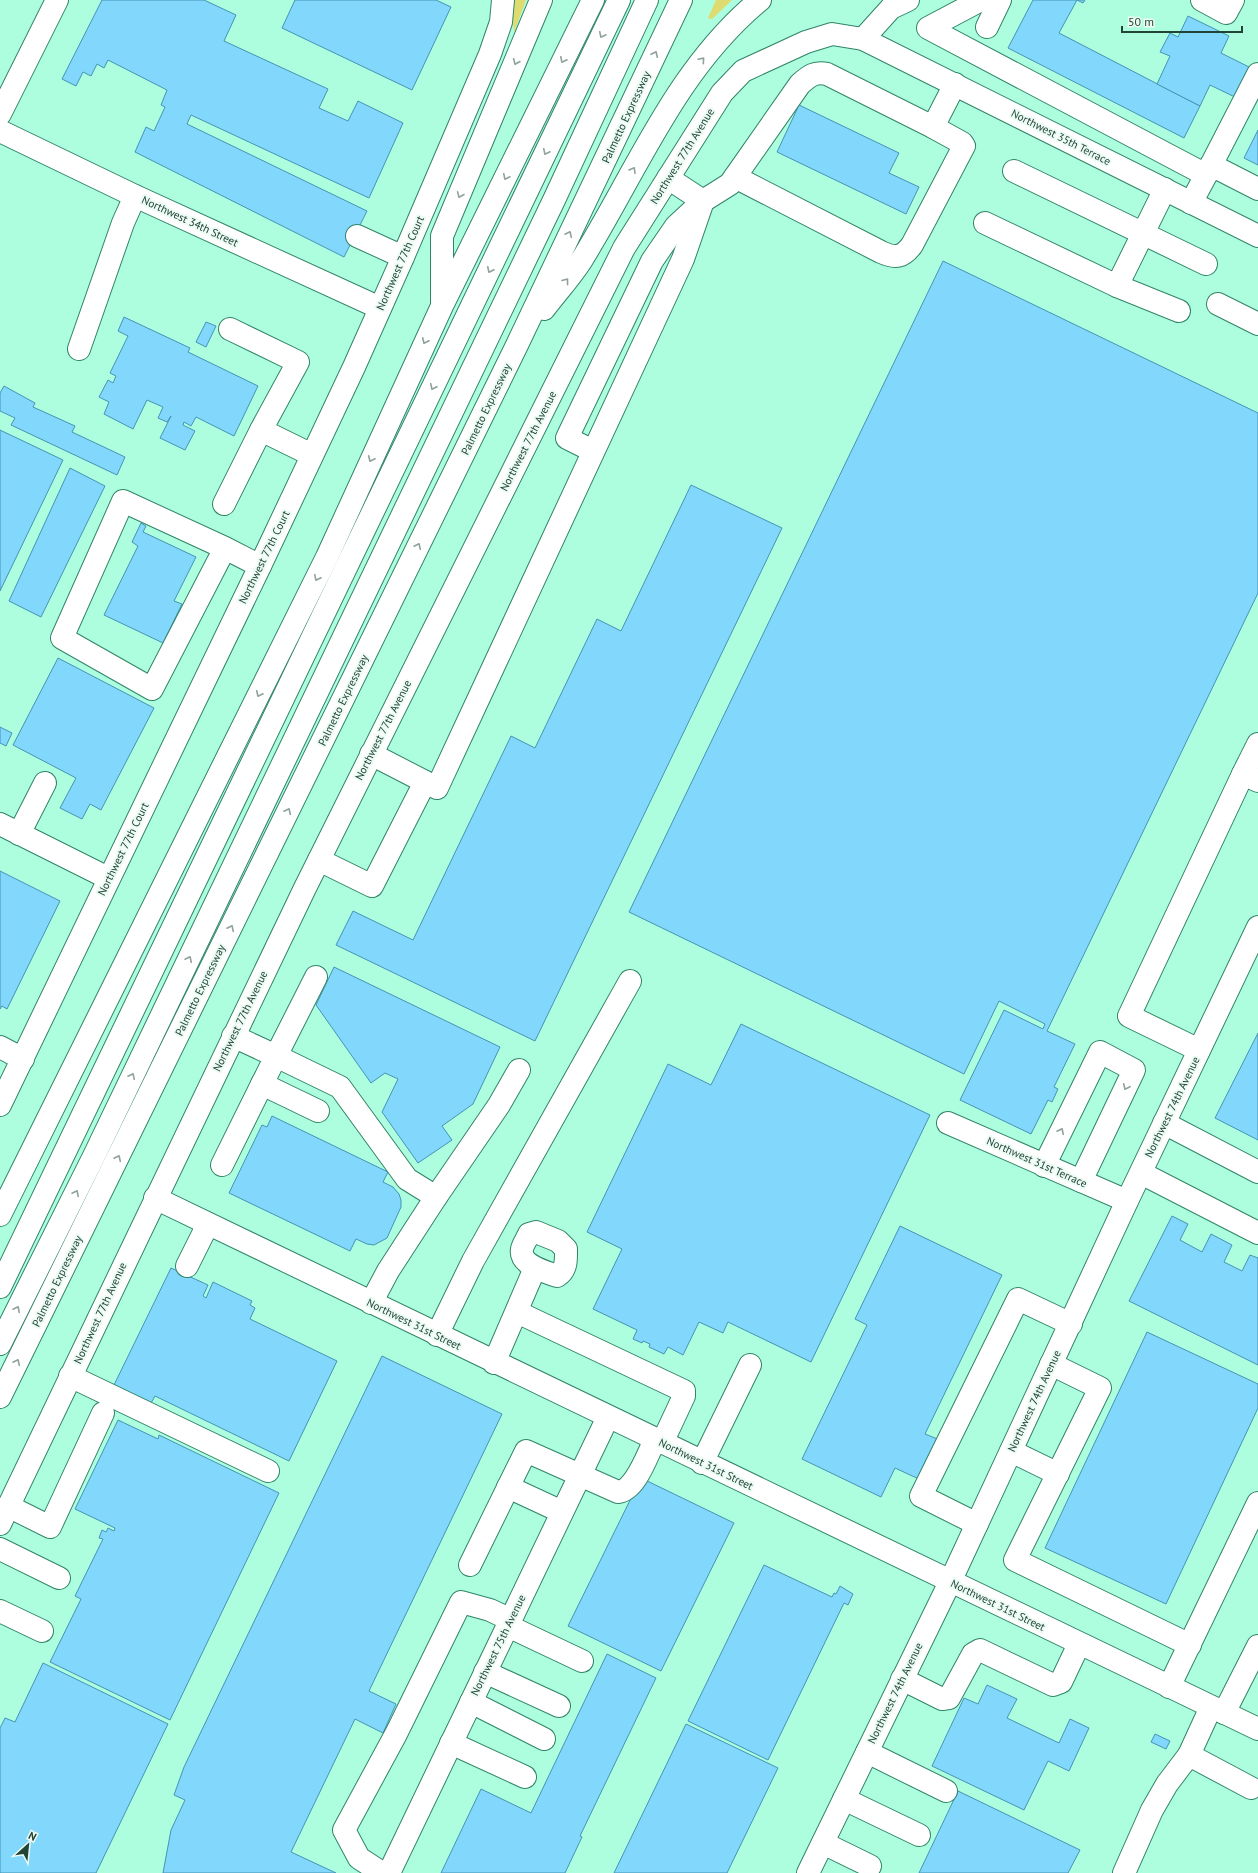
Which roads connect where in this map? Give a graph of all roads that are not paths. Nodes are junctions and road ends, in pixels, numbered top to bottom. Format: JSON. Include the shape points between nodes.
{"nodes":[{"id":1,"x":57,"y":0,"type":"edge"},
{"id":2,"x":541,"y":0,"type":"edge"},
{"id":3,"x":593,"y":0,"type":"edge"},
{"id":4,"x":619,"y":0,"type":"edge"},
{"id":5,"x":647,"y":0,"type":"edge"},
{"id":6,"x":681,"y":0,"type":"edge"},
{"id":7,"x":760,"y":0,"type":"edge"},
{"id":8,"x":908,"y":0,"type":"edge"},
{"id":9,"x":981,"y":0,"type":"edge"},
{"id":10,"x":1000,"y":0,"type":"edge"},
{"id":11,"x":1202,"y":0,"type":"edge"},
{"id":12,"x":1233,"y":0,"type":"edge"},
{"id":13,"x":499,"y":2,"type":"edge"},
{"id":14,"x":986,"y":27,"type":"dead end"},
{"id":15,"x":863,"y":38,"type":"junction"},
{"id":16,"x":1258,"y":74,"type":"edge"},
{"id":17,"x":955,"y":84,"type":"junction"},
{"id":18,"x":0,"y":114,"type":"edge"},
{"id":19,"x":933,"y":127,"type":"junction"},
{"id":20,"x":0,"y":131,"type":"edge"},
{"id":21,"x":1208,"y":170,"type":"junction"},
{"id":22,"x":1014,"y":171,"type":"dead end"},
{"id":23,"x":735,"y":177,"type":"junction"},
{"id":24,"x":668,"y":178,"type":"junction"},
{"id":25,"x":1165,"y":189,"type":"junction"},
{"id":26,"x":1258,"y":189,"type":"edge"},
{"id":27,"x":135,"y":196,"type":"junction"},
{"id":28,"x":703,"y":201,"type":"junction"},
{"id":29,"x":1191,"y":202,"type":"junction"},
{"id":30,"x":985,"y":223,"type":"dead end"},
{"id":31,"x":1143,"y":233,"type":"junction"},
{"id":32,"x":357,"y":236,"type":"dead end"},
{"id":33,"x":1258,"y":236,"type":"edge"},
{"id":34,"x":403,"y":257,"type":"junction"},
{"id":35,"x":1206,"y":264,"type":"dead end"},
{"id":36,"x":1117,"y":286,"type":"junction"},
{"id":37,"x":1218,"y":304,"type":"dead end"},
{"id":38,"x":442,"y":306,"type":"junction"},
{"id":39,"x":380,"y":308,"type":"junction"},
{"id":40,"x":1179,"y":312,"type":"dead end"},
{"id":41,"x":1258,"y":324,"type":"edge"},
{"id":42,"x":230,"y":329,"type":"dead end"},
{"id":43,"x":517,"y":346,"type":"junction"},
{"id":44,"x":79,"y":349,"type":"dead end"},
{"id":45,"x":538,"y":420,"type":"junction"},
{"id":46,"x":261,"y":430,"type":"junction"},
{"id":47,"x":567,"y":438,"type":"junction"},
{"id":48,"x":594,"y":451,"type":"junction"},
{"id":49,"x":312,"y":455,"type":"junction"},
{"id":50,"x":224,"y":504,"type":"dead end"},
{"id":51,"x":225,"y":548,"type":"junction"},
{"id":52,"x":260,"y":566,"type":"junction"},
{"id":53,"x":1258,"y":744,"type":"edge"},
{"id":54,"x":371,"y":754,"type":"junction"},
{"id":55,"x":1251,"y":778,"type":"edge"},
{"id":56,"x":425,"y":782,"type":"junction"},
{"id":57,"x":45,"y":783,"type":"dead end"},
{"id":58,"x":0,"y":824,"type":"edge"},
{"id":59,"x":19,"y":834,"type":"junction"},
{"id":60,"x":318,"y":860,"type":"junction"},
{"id":61,"x":108,"y":878,"type":"junction"},
{"id":62,"x":1258,"y":927,"type":"edge"},
{"id":63,"x":316,"y":977,"type":"dead end"},
{"id":64,"x":630,"y":981,"type":"dead end"},
{"id":65,"x":233,"y":1036,"type":"junction"},
{"id":66,"x":0,"y":1047,"type":"edge"},
{"id":67,"x":1199,"y":1050,"type":"junction"},
{"id":68,"x":276,"y":1056,"type":"junction"},
{"id":69,"x":23,"y":1059,"type":"junction"},
{"id":70,"x":519,"y":1070,"type":"dead end"},
{"id":71,"x":262,"y":1084,"type":"junction"},
{"id":72,"x":0,"y":1105,"type":"edge"},
{"id":73,"x":318,"y":1111,"type":"dead end"},
{"id":74,"x":948,"y":1122,"type":"dead end"},
{"id":75,"x":1164,"y":1123,"type":"junction"},
{"id":76,"x":222,"y":1165,"type":"dead end"},
{"id":77,"x":1044,"y":1166,"type":"junction"},
{"id":78,"x":1258,"y":1172,"type":"edge"},
{"id":79,"x":1141,"y":1173,"type":"junction"},
{"id":80,"x":1080,"y":1181,"type":"junction"},
{"id":81,"x":436,"y":1197,"type":"junction"},
{"id":82,"x":155,"y":1198,"type":"junction"},
{"id":83,"x":1127,"y":1201,"type":"junction"},
{"id":84,"x":0,"y":1215,"type":"edge"},
{"id":85,"x":208,"y":1224,"type":"junction"},
{"id":86,"x":1258,"y":1233,"type":"edge"},
{"id":87,"x":187,"y":1266,"type":"dead end"},
{"id":88,"x":535,"y":1268,"type":"dead end"},
{"id":89,"x":0,"y":1287,"type":"edge"},
{"id":90,"x":371,"y":1303,"type":"junction"},
{"id":91,"x":517,"y":1312,"type":"junction"},
{"id":92,"x":1070,"y":1324,"type":"junction"},
{"id":93,"x":437,"y":1335,"type":"junction"},
{"id":94,"x":0,"y":1344,"type":"edge"},
{"id":95,"x":494,"y":1363,"type":"junction"},
{"id":96,"x":1051,"y":1364,"type":"junction"},
{"id":97,"x":750,"y":1366,"type":"dead end"},
{"id":98,"x":70,"y":1376,"type":"junction"},
{"id":99,"x":0,"y":1397,"type":"edge"},
{"id":100,"x":103,"y":1413,"type":"dead end"},
{"id":101,"x":608,"y":1417,"type":"junction"},
{"id":102,"x":659,"y":1441,"type":"junction"},
{"id":103,"x":1011,"y":1451,"type":"junction"},
{"id":104,"x":702,"y":1462,"type":"junction"},
{"id":105,"x":268,"y":1471,"type":"dead end"},
{"id":106,"x":1058,"y":1474,"type":"junction"},
{"id":107,"x":580,"y":1475,"type":"junction"},
{"id":108,"x":508,"y":1487,"type":"junction"},
{"id":109,"x":1258,"y":1503,"type":"edge"},
{"id":110,"x":562,"y":1512,"type":"junction"},
{"id":111,"x":4,"y":1515,"type":"edge"},
{"id":112,"x":977,"y":1524,"type":"junction"},
{"id":113,"x":0,"y":1549,"type":"edge"},
{"id":114,"x":470,"y":1565,"type":"dead end"},
{"id":115,"x":59,"y":1578,"type":"dead end"},
{"id":116,"x":950,"y":1582,"type":"junction"},
{"id":117,"x":0,"y":1611,"type":"edge"},
{"id":118,"x":509,"y":1623,"type":"junction"},
{"id":119,"x":42,"y":1631,"type":"dead end"},
{"id":120,"x":1079,"y":1644,"type":"junction"},
{"id":121,"x":1190,"y":1645,"type":"junction"},
{"id":122,"x":1258,"y":1646,"type":"edge"},
{"id":123,"x":582,"y":1661,"type":"dead end"},
{"id":124,"x":485,"y":1672,"type":"junction"},
{"id":125,"x":902,"y":1679,"type":"junction"},
{"id":126,"x":1169,"y":1686,"type":"junction"},
{"id":127,"x":471,"y":1702,"type":"junction"},
{"id":128,"x":559,"y":1706,"type":"dead end"},
{"id":129,"x":1217,"y":1710,"type":"junction"},
{"id":130,"x":1258,"y":1729,"type":"edge"},
{"id":131,"x":544,"y":1738,"type":"dead end"},
{"id":132,"x":451,"y":1743,"type":"junction"},
{"id":133,"x":867,"y":1752,"type":"junction"},
{"id":134,"x":1189,"y":1756,"type":"junction"},
{"id":135,"x":525,"y":1777,"type":"dead end"},
{"id":136,"x":1256,"y":1783,"type":"edge"},
{"id":137,"x":946,"y":1791,"type":"dead end"},
{"id":138,"x":844,"y":1799,"type":"junction"},
{"id":139,"x":919,"y":1835,"type":"dead end"},
{"id":140,"x":823,"y":1843,"type":"junction"},
{"id":141,"x":870,"y":1866,"type":"dead end"},
{"id":142,"x":382,"y":1873,"type":"edge"},
{"id":143,"x":389,"y":1873,"type":"edge"},
{"id":144,"x":808,"y":1873,"type":"edge"},
{"id":145,"x":1124,"y":1873,"type":"edge"}],
"edges":[{"from":1,"to":18,"type":"main road"},
{"from":2,"to":38,"type":"main road","one_way":true,"via":[[442,236]]},
{"from":3,"to":38,"type":"main road","one_way":true},
{"from":4,"to":89,"type":"main road","one_way":true},
{"from":94,"to":5,"type":"main road","one_way":true,"via":[[94,1156],[544,221]]},
{"from":43,"to":6,"type":"main road","name":"Palmetto Expressway","one_way":true},
{"from":43,"to":7,"type":"main road","one_way":true,"via":[[580,262],[695,67],[729,29]]},
{"from":8,"to":15,"type":"main road","via":[[891,8]]},
{"from":9,"to":21,"type":"main road","via":[[928,28]]},
{"from":10,"to":14,"type":"main road"},
{"from":11,"to":12,"type":"main road","via":[[1226,13]]},
{"from":13,"to":34,"type":"main road","name":"Northwest 77th Court","via":[[501,22],[492,48]]},
{"from":15,"to":17,"type":"main road","name":"Northwest 35th Terrace"},
{"from":15,"to":24,"type":"main road","name":"Northwest 77th Avenue","via":[[832,34],[806,42],[743,71],[722,93]]},
{"from":16,"to":21,"type":"main road"},
{"from":17,"to":19,"type":"main road"},
{"from":17,"to":25,"type":"main road","name":"Northwest 35th Terrace"},
{"from":19,"to":23,"type":"main road","via":[[827,74],[812,74],[791,94]]},
{"from":19,"to":23,"type":"main road","via":[[964,146],[912,245],[906,254],[898,257],[881,252]]},
{"from":20,"to":27,"type":"main road","name":"Northwest 34th Street"},
{"from":21,"to":26,"type":"main road"},
{"from":21,"to":29,"type":"main road"},
{"from":22,"to":31,"type":"main road"},
{"from":23,"to":28,"type":"main road","via":[[730,184]]},
{"from":24,"to":28,"type":"main road"},
{"from":24,"to":45,"type":"main road","name":"Northwest 77th Avenue","via":[[624,248]]},
{"from":25,"to":29,"type":"main road","name":"Northwest 35th Terrace"},
{"from":25,"to":31,"type":"main road"},
{"from":27,"to":39,"type":"main road","name":"Northwest 34th Street"},
{"from":27,"to":44,"type":"main road"},
{"from":28,"to":47,"type":"main road","via":[[676,226],[652,261]]},
{"from":28,"to":48,"type":"main road","via":[[683,259]]},
{"from":29,"to":33,"type":"main road","name":"Northwest 35th Terrace"},
{"from":30,"to":36,"type":"main road"},
{"from":31,"to":35,"type":"main road"},
{"from":31,"to":36,"type":"main road"},
{"from":32,"to":34,"type":"main road"},
{"from":34,"to":39,"type":"main road","name":"Northwest 77th Court"},
{"from":36,"to":40,"type":"main road"},
{"from":37,"to":41,"type":"main road"},
{"from":38,"to":84,"type":"main road","one_way":true,"via":[[327,557]]},
{"from":39,"to":49,"type":"main road","name":"Northwest 77th Court"},
{"from":42,"to":46,"type":"main road","via":[[298,362]]},
{"from":99,"to":43,"type":"main road","name":"Palmetto Expressway","one_way":true},
{"from":45,"to":47,"type":"main road"},
{"from":45,"to":54,"type":"main road","name":"Northwest 77th Avenue"},
{"from":46,"to":49,"type":"main road"},
{"from":46,"to":50,"type":"main road"},
{"from":47,"to":48,"type":"main road"},
{"from":48,"to":56,"type":"main road","via":[[437,788]]},
{"from":49,"to":52,"type":"main road","name":"Northwest 77th Court"},
{"from":51,"to":51,"type":"main road","via":[[152,689],[62,638],[123,501]]},
{"from":51,"to":52,"type":"main road"},
{"from":52,"to":61,"type":"main road","name":"Northwest 77th Court"},
{"from":53,"to":55,"type":"main road"},
{"from":54,"to":56,"type":"main road"},
{"from":54,"to":60,"type":"main road","name":"Northwest 77th Avenue"},
{"from":55,"to":67,"type":"main road","via":[[1129,1016]]},
{"from":56,"to":60,"type":"main road","via":[[372,886]]},
{"from":57,"to":59,"type":"main road"},
{"from":58,"to":59,"type":"main road"},
{"from":59,"to":61,"type":"main road"},
{"from":60,"to":65,"type":"main road","name":"Northwest 77th Avenue"},
{"from":61,"to":69,"type":"main road","name":"Northwest 77th Court"},
{"from":62,"to":67,"type":"main road","name":"Northwest 74th Avenue"},
{"from":63,"to":68,"type":"main road"},
{"from":64,"to":93,"type":"main road","via":[[473,1261]]},
{"from":65,"to":68,"type":"main road"},
{"from":65,"to":82,"type":"main road","name":"Northwest 77th Avenue"},
{"from":66,"to":69,"type":"main road"},
{"from":67,"to":75,"type":"main road","name":"Northwest 74th Avenue"},
{"from":68,"to":71,"type":"main road"},
{"from":68,"to":81,"type":"main road","via":[[340,1087],[407,1179]]},
{"from":69,"to":72,"type":"main road","name":"Northwest 77th Court"},
{"from":70,"to":81,"type":"main road","via":[[499,1105]]},
{"from":71,"to":73,"type":"main road"},
{"from":71,"to":76,"type":"main road"},
{"from":74,"to":77,"type":"main road","name":"Northwest 31st Terrace"},
{"from":75,"to":78,"type":"main road"},
{"from":75,"to":79,"type":"main road","name":"Northwest 74th Avenue"},
{"from":77,"to":80,"type":"main road","name":"Northwest 31st Terrace"},
{"from":77,"to":80,"type":"main road","one_way":true,"via":[[1100,1052],[1134,1070]]},
{"from":79,"to":83,"type":"main road","name":"Northwest 74th Avenue"},
{"from":79,"to":86,"type":"main road"},
{"from":80,"to":83,"type":"main road","name":"Northwest 31st Terrace"},
{"from":81,"to":90,"type":"main road","via":[[388,1271]]},
{"from":82,"to":85,"type":"main road","name":"Northwest 31st Street"},
{"from":82,"to":98,"type":"main road","name":"Northwest 77th Avenue"},
{"from":83,"to":92,"type":"main road","name":"Northwest 74th Avenue"},
{"from":85,"to":87,"type":"main road"},
{"from":85,"to":90,"type":"main road","name":"Northwest 31st Street"},
{"from":88,"to":91,"type":"main road"},
{"from":90,"to":93,"type":"main road","name":"Northwest 31st Street"},
{"from":91,"to":95,"type":"main road"},
{"from":91,"to":102,"type":"main road","via":[[684,1390],[684,1396]]},
{"from":92,"to":96,"type":"main road","name":"Northwest 74th Avenue"},
{"from":92,"to":112,"type":"main road","via":[[1018,1299],[921,1496]]},
{"from":93,"to":95,"type":"main road","name":"Northwest 31st Street"},
{"from":95,"to":101,"type":"main road","name":"Northwest 31st Street"},
{"from":96,"to":103,"type":"main road","name":"Northwest 74th Avenue"},
{"from":96,"to":106,"type":"main road","via":[[1100,1388]]},
{"from":97,"to":104,"type":"main road"},
{"from":98,"to":105,"type":"main road"},
{"from":98,"to":111,"type":"main road","name":"Northwest 77th Avenue"},
{"from":100,"to":111,"type":"main road","via":[[50,1527]]},
{"from":101,"to":102,"type":"main road","name":"Northwest 31st Street"},
{"from":101,"to":107,"type":"main road","name":"Northwest 75th Avenue"},
{"from":102,"to":104,"type":"main road","name":"Northwest 31st Street"},
{"from":102,"to":107,"type":"main road","via":[[634,1482],[624,1492],[611,1490]]},
{"from":103,"to":106,"type":"main road"},
{"from":103,"to":112,"type":"main road","name":"Northwest 74th Avenue"},
{"from":104,"to":116,"type":"main road","name":"Northwest 31st Street"},
{"from":106,"to":121,"type":"main road","via":[[1015,1560]]},
{"from":107,"to":108,"type":"main road","via":[[526,1451]]},
{"from":107,"to":110,"type":"main road","name":"Northwest 75th Avenue"},
{"from":108,"to":110,"type":"main road"},
{"from":108,"to":114,"type":"main road"},
{"from":109,"to":121,"type":"main road"},
{"from":110,"to":118,"type":"main road","name":"Northwest 75th Avenue"},
{"from":112,"to":116,"type":"main road","name":"Northwest 74th Avenue"},
{"from":113,"to":115,"type":"main road"},
{"from":116,"to":120,"type":"main road","name":"Northwest 31st Street"},
{"from":116,"to":125,"type":"main road","name":"Northwest 74th Avenue"},
{"from":117,"to":119,"type":"main road"},
{"from":118,"to":123,"type":"main road"},
{"from":118,"to":124,"type":"main road","name":"Northwest 75th Avenue"},
{"from":118,"to":142,"type":"main road","via":[[490,1610],[461,1602],[396,1734],[344,1830],[359,1858]]},
{"from":120,"to":125,"type":"main road","via":[[1061,1682],[1054,1685],[980,1650],[973,1654],[949,1698],[942,1699]]},
{"from":120,"to":126,"type":"main road","name":"Northwest 31st Street"},
{"from":121,"to":126,"type":"main road"},
{"from":122,"to":129,"type":"main road"},
{"from":124,"to":127,"type":"main road","name":"Northwest 75th Avenue"},
{"from":124,"to":128,"type":"main road"},
{"from":125,"to":133,"type":"main road","name":"Northwest 74th Avenue"},
{"from":126,"to":129,"type":"main road","name":"Northwest 31st Street"},
{"from":127,"to":131,"type":"main road"},
{"from":127,"to":132,"type":"main road","name":"Northwest 75th Avenue"},
{"from":129,"to":130,"type":"main road","name":"Northwest 31st Street"},
{"from":129,"to":134,"type":"main road"},
{"from":132,"to":135,"type":"main road"},
{"from":132,"to":143,"type":"main road","name":"Northwest 75th Avenue"},
{"from":133,"to":137,"type":"main road"},
{"from":133,"to":138,"type":"main road","name":"Northwest 74th Avenue"},
{"from":134,"to":136,"type":"main road"},
{"from":134,"to":145,"type":"main road","via":[[1166,1784]]},
{"from":138,"to":139,"type":"main road"},
{"from":138,"to":140,"type":"main road","name":"Northwest 74th Avenue"},
{"from":140,"to":141,"type":"main road"},
{"from":140,"to":144,"type":"main road","name":"Northwest 74th Avenue"}]}
